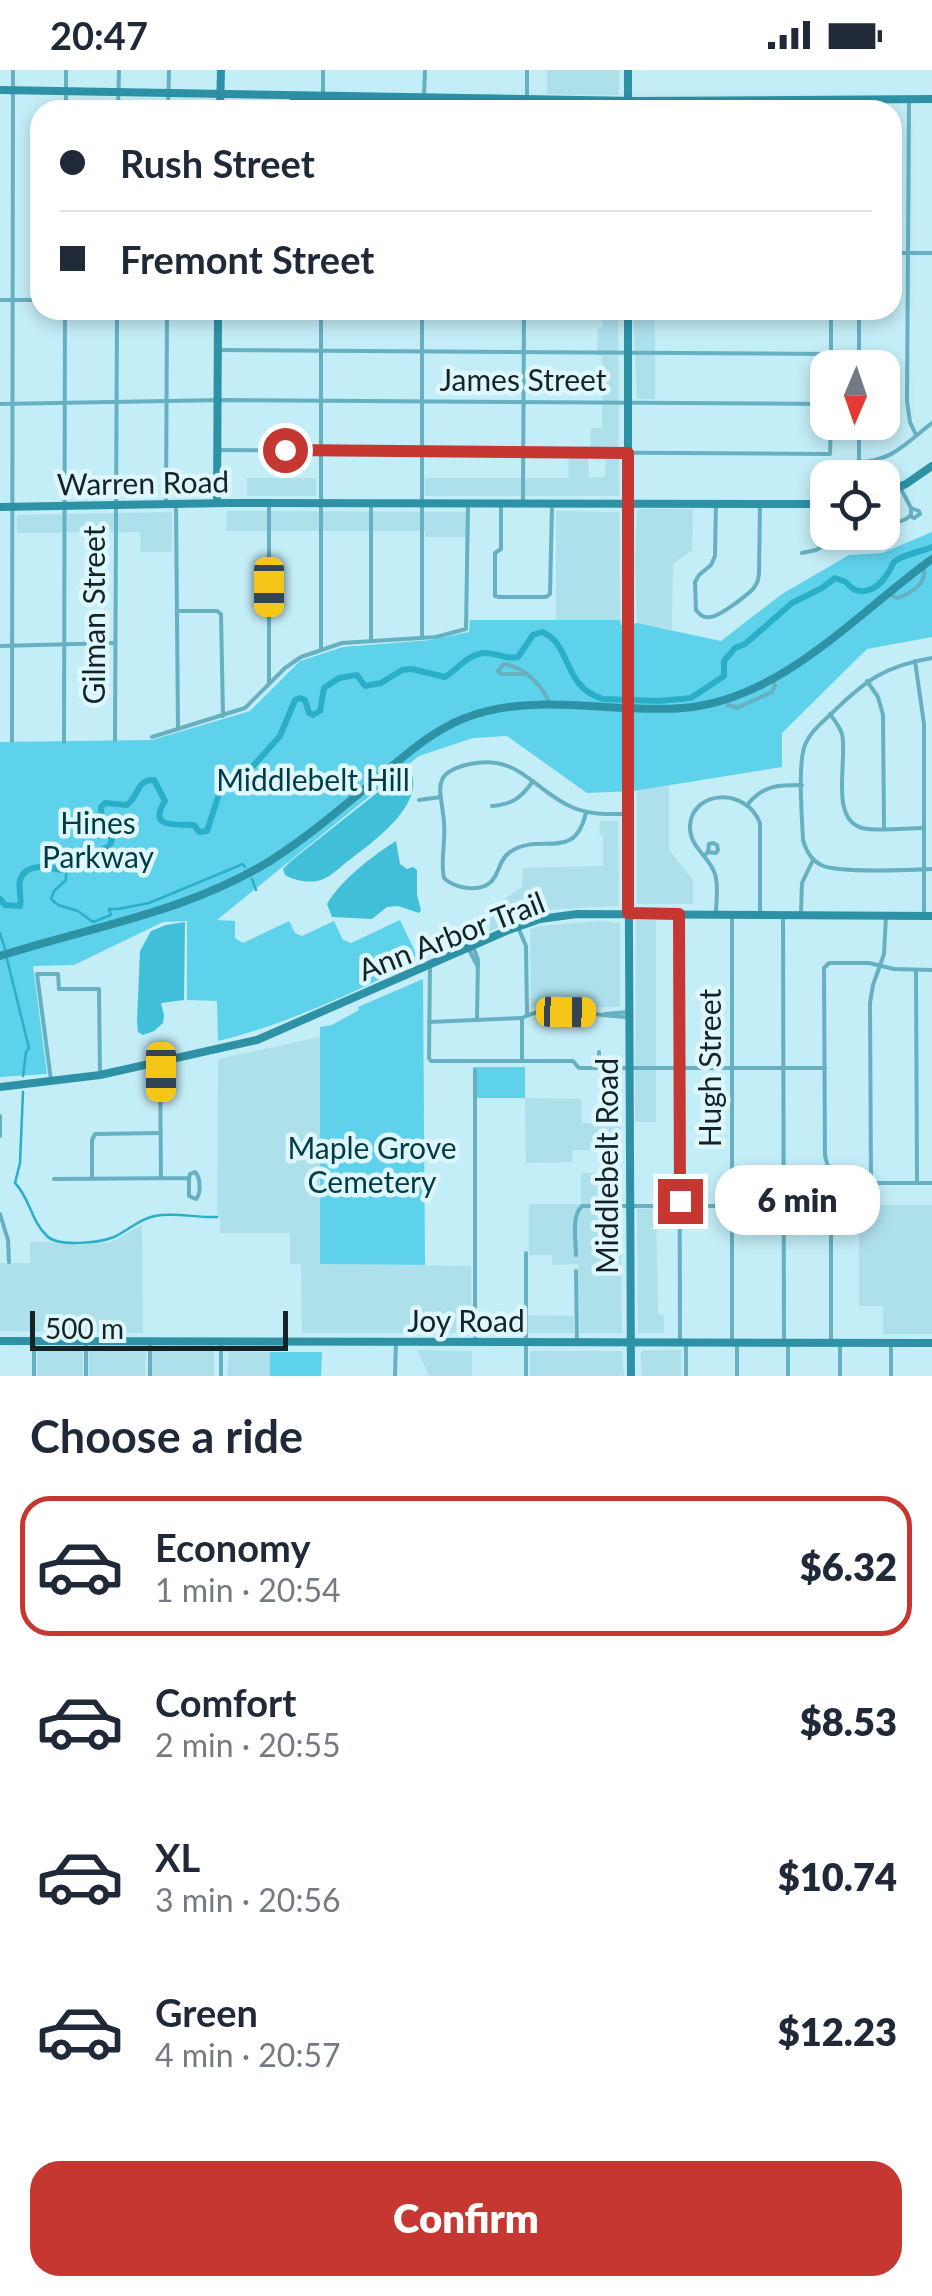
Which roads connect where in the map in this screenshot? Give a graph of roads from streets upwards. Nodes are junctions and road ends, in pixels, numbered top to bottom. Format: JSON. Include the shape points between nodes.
{"nodes":[{"id":1,"x":13,"y":70,"type":"edge"},
{"id":2,"x":66,"y":70,"type":"edge"},
{"id":3,"x":118,"y":70,"type":"edge"},
{"id":4,"x":168,"y":70,"type":"edge"},
{"id":5,"x":221,"y":70,"type":"edge"},
{"id":6,"x":323,"y":70,"type":"edge"},
{"id":7,"x":425,"y":70,"type":"edge"},
{"id":8,"x":527,"y":70,"type":"edge"},
{"id":9,"x":628,"y":70,"type":"edge"},
{"id":10,"x":0,"y":92,"type":"edge"},
{"id":11,"x":14,"y":92,"type":"junction"},
{"id":12,"x":66,"y":93,"type":"junction"},
{"id":13,"x":118,"y":94,"type":"junction"},
{"id":14,"x":168,"y":95,"type":"junction"},
{"id":15,"x":220,"y":96,"type":"junction"},
{"id":16,"x":424,"y":99,"type":"junction"},
{"id":17,"x":66,"y":100,"type":"edge"},
{"id":18,"x":118,"y":100,"type":"edge"},
{"id":19,"x":168,"y":100,"type":"edge"},
{"id":20,"x":220,"y":100,"type":"edge"},
{"id":21,"x":289,"y":100,"type":"edge"},
{"id":22,"x":323,"y":100,"type":"edge"},
{"id":23,"x":340,"y":100,"type":"edge"},
{"id":24,"x":464,"y":100,"type":"edge"},
{"id":25,"x":530,"y":100,"type":"edge"},
{"id":26,"x":628,"y":100,"type":"edge"},
{"id":27,"x":902,"y":102,"type":"edge"},
{"id":28,"x":908,"y":102,"type":"junction"},
{"id":29,"x":932,"y":102,"type":"edge"},
{"id":30,"x":902,"y":253,"type":"edge"},
{"id":31,"x":908,"y":253,"type":"junction"},
{"id":32,"x":932,"y":253,"type":"edge"},
{"id":33,"x":0,"y":300,"type":"edge"},
{"id":34,"x":13,"y":300,"type":"junction"},
{"id":35,"x":30,"y":300,"type":"edge"},
{"id":36,"x":64,"y":320,"type":"edge"},
{"id":37,"x":117,"y":320,"type":"edge"},
{"id":38,"x":167,"y":320,"type":"edge"},
{"id":39,"x":218,"y":320,"type":"edge"},
{"id":40,"x":321,"y":320,"type":"edge"},
{"id":41,"x":422,"y":320,"type":"edge"},
{"id":42,"x":524,"y":320,"type":"edge"},
{"id":43,"x":628,"y":320,"type":"edge"},
{"id":44,"x":831,"y":320,"type":"edge"},
{"id":45,"x":860,"y":320,"type":"edge"},
{"id":46,"x":218,"y":350,"type":"junction"},
{"id":47,"x":321,"y":350,"type":"junction"},
{"id":48,"x":831,"y":350,"type":"edge"},
{"id":49,"x":859,"y":350,"type":"edge"},
{"id":50,"x":422,"y":351,"type":"junction"},
{"id":51,"x":523,"y":352,"type":"junction"},
{"id":52,"x":628,"y":352,"type":"junction"},
{"id":53,"x":810,"y":354,"type":"edge"},
{"id":54,"x":217,"y":400,"type":"junction"},
{"id":55,"x":321,"y":400,"type":"junction"},
{"id":56,"x":166,"y":401,"type":"junction"},
{"id":57,"x":422,"y":401,"type":"junction"},
{"id":58,"x":116,"y":402,"type":"junction"},
{"id":59,"x":523,"y":402,"type":"junction"},
{"id":60,"x":64,"y":403,"type":"junction"},
{"id":61,"x":628,"y":403,"type":"junction"},
{"id":62,"x":0,"y":404,"type":"edge"},
{"id":63,"x":13,"y":404,"type":"junction"},
{"id":64,"x":810,"y":404,"type":"edge"},
{"id":65,"x":932,"y":423,"type":"edge"},
{"id":66,"x":916,"y":435,"type":"junction"},
{"id":67,"x":830,"y":440,"type":"edge"},
{"id":68,"x":217,"y":450,"type":"junction"},
{"id":69,"x":320,"y":451,"type":"junction"},
{"id":70,"x":422,"y":452,"type":"junction"},
{"id":71,"x":523,"y":452,"type":"junction"},
{"id":72,"x":628,"y":453,"type":"junction"},
{"id":73,"x":875,"y":460,"type":"edge"},
{"id":74,"x":932,"y":466,"type":"edge"},
{"id":75,"x":900,"y":487,"type":"joint"},
{"id":76,"x":371,"y":502,"type":"junction"},
{"id":77,"x":422,"y":502,"type":"junction"},
{"id":78,"x":468,"y":502,"type":"junction"},
{"id":79,"x":501,"y":502,"type":"junction"},
{"id":80,"x":523,"y":502,"type":"junction"},
{"id":81,"x":552,"y":502,"type":"junction"},
{"id":82,"x":628,"y":502,"type":"junction"},
{"id":83,"x":216,"y":503,"type":"junction"},
{"id":84,"x":269,"y":503,"type":"junction"},
{"id":85,"x":320,"y":503,"type":"junction"},
{"id":86,"x":716,"y":503,"type":"junction"},
{"id":87,"x":760,"y":503,"type":"junction"},
{"id":88,"x":171,"y":504,"type":"junction"},
{"id":89,"x":810,"y":504,"type":"edge"},
{"id":90,"x":116,"y":505,"type":"junction"},
{"id":91,"x":63,"y":506,"type":"junction"},
{"id":92,"x":0,"y":507,"type":"edge"},
{"id":93,"x":12,"y":507,"type":"junction"},
{"id":94,"x":900,"y":521,"type":"edge"},
{"id":95,"x":815,"y":550,"type":"edge"},
{"id":96,"x":802,"y":554,"type":"dead end"},
{"id":97,"x":932,"y":559,"type":"edge"},
{"id":98,"x":177,"y":612,"type":"junction"},
{"id":99,"x":422,"y":638,"type":"junction"},
{"id":100,"x":371,"y":641,"type":"junction"},
{"id":101,"x":115,"y":643,"type":"junction"},
{"id":102,"x":63,"y":644,"type":"junction"},
{"id":103,"x":13,"y":645,"type":"junction"},
{"id":104,"x":0,"y":646,"type":"edge"},
{"id":105,"x":321,"y":650,"type":"junction"},
{"id":106,"x":932,"y":658,"type":"edge"},
{"id":107,"x":916,"y":662,"type":"junction"},
{"id":108,"x":526,"y":674,"type":"dead end"},
{"id":109,"x":866,"y":681,"type":"junction"},
{"id":110,"x":269,"y":686,"type":"junction"},
{"id":111,"x":550,"y":706,"type":"junction"},
{"id":112,"x":830,"y":714,"type":"junction"},
{"id":113,"x":223,"y":716,"type":"junction"},
{"id":114,"x":178,"y":730,"type":"junction"},
{"id":115,"x":152,"y":736,"type":"dead end"},
{"id":116,"x":115,"y":740,"type":"dead end"},
{"id":117,"x":12,"y":741,"type":"dead end"},
{"id":118,"x":64,"y":742,"type":"dead end"},
{"id":119,"x":533,"y":782,"type":"junction"},
{"id":120,"x":802,"y":785,"type":"junction"},
{"id":121,"x":441,"y":796,"type":"junction"},
{"id":122,"x":419,"y":800,"type":"dead end"},
{"id":123,"x":748,"y":804,"type":"junction"},
{"id":124,"x":492,"y":806,"type":"dead end"},
{"id":125,"x":586,"y":812,"type":"junction"},
{"id":126,"x":628,"y":814,"type":"junction"},
{"id":127,"x":884,"y":828,"type":"junction"},
{"id":128,"x":924,"y":828,"type":"junction"},
{"id":129,"x":814,"y":860,"type":"junction"},
{"id":130,"x":924,"y":869,"type":"junction"},
{"id":131,"x":932,"y":869,"type":"edge"},
{"id":132,"x":628,"y":913,"type":"junction"},
{"id":133,"x":679,"y":914,"type":"junction"},
{"id":134,"x":716,"y":914,"type":"junction"},
{"id":135,"x":732,"y":914,"type":"junction"},
{"id":136,"x":760,"y":914,"type":"junction"},
{"id":137,"x":783,"y":915,"type":"junction"},
{"id":138,"x":801,"y":915,"type":"junction"},
{"id":139,"x":886,"y":916,"type":"junction"},
{"id":140,"x":928,"y":916,"type":"edge"},
{"id":141,"x":518,"y":927,"type":"junction"},
{"id":142,"x":470,"y":947,"type":"junction"},
{"id":143,"x":0,"y":956,"type":"edge"},
{"id":144,"x":430,"y":965,"type":"junction"},
{"id":145,"x":880,"y":966,"type":"junction"},
{"id":146,"x":916,"y":970,"type":"junction"},
{"id":147,"x":932,"y":970,"type":"edge"},
{"id":148,"x":628,"y":1014,"type":"junction"},
{"id":149,"x":524,"y":1016,"type":"junction"},
{"id":150,"x":477,"y":1018,"type":"junction"},
{"id":151,"x":430,"y":1022,"type":"junction"},
{"id":152,"x":599,"y":1052,"type":"dead end"},
{"id":153,"x":522,"y":1061,"type":"junction"},
{"id":154,"x":160,"y":1063,"type":"junction"},
{"id":155,"x":599,"y":1067,"type":"junction"},
{"id":156,"x":475,"y":1068,"type":"dead end"},
{"id":157,"x":628,"y":1068,"type":"junction"},
{"id":158,"x":680,"y":1068,"type":"junction"},
{"id":159,"x":732,"y":1068,"type":"junction"},
{"id":160,"x":783,"y":1068,"type":"junction"},
{"id":161,"x":824,"y":1068,"type":"junction"},
{"id":162,"x":100,"y":1076,"type":"junction"},
{"id":163,"x":51,"y":1082,"type":"junction"},
{"id":164,"x":0,"y":1087,"type":"edge"},
{"id":165,"x":0,"y":1116,"type":"edge"},
{"id":166,"x":161,"y":1134,"type":"junction"},
{"id":167,"x":0,"y":1136,"type":"edge"},
{"id":168,"x":92,"y":1178,"type":"junction"},
{"id":169,"x":161,"y":1178,"type":"junction"},
{"id":170,"x":188,"y":1178,"type":"junction"},
{"id":171,"x":54,"y":1179,"type":"dead end"},
{"id":172,"x":838,"y":1179,"type":"junction"},
{"id":173,"x":871,"y":1183,"type":"junction"},
{"id":174,"x":917,"y":1183,"type":"junction"},
{"id":175,"x":932,"y":1183,"type":"edge"},
{"id":176,"x":629,"y":1205,"type":"junction"},
{"id":177,"x":680,"y":1205,"type":"junction"},
{"id":178,"x":732,"y":1205,"type":"junction"},
{"id":179,"x":784,"y":1206,"type":"junction"},
{"id":180,"x":831,"y":1206,"type":"junction"},
{"id":181,"x":0,"y":1214,"type":"edge"},
{"id":182,"x":3,"y":1234,"type":"edge"},
{"id":183,"x":526,"y":1253,"type":"dead end"},
{"id":184,"x":576,"y":1255,"type":"dead end"},
{"id":185,"x":9,"y":1262,"type":"dead end"},
{"id":186,"x":576,"y":1271,"type":"dead end"},
{"id":187,"x":0,"y":1341,"type":"edge"},
{"id":188,"x":34,"y":1341,"type":"junction"},
{"id":189,"x":86,"y":1341,"type":"junction"},
{"id":190,"x":150,"y":1342,"type":"junction"},
{"id":191,"x":221,"y":1342,"type":"junction"},
{"id":192,"x":396,"y":1342,"type":"junction"},
{"id":193,"x":475,"y":1342,"type":"junction"},
{"id":194,"x":526,"y":1342,"type":"junction"},
{"id":195,"x":577,"y":1342,"type":"junction"},
{"id":196,"x":630,"y":1342,"type":"junction"},
{"id":197,"x":683,"y":1342,"type":"junction"},
{"id":198,"x":734,"y":1342,"type":"junction"},
{"id":199,"x":786,"y":1342,"type":"junction"},
{"id":200,"x":836,"y":1342,"type":"junction"},
{"id":201,"x":891,"y":1343,"type":"junction"},
{"id":202,"x":932,"y":1343,"type":"edge"},
{"id":203,"x":34,"y":1376,"type":"edge"},
{"id":204,"x":86,"y":1376,"type":"edge"},
{"id":205,"x":150,"y":1376,"type":"edge"},
{"id":206,"x":221,"y":1376,"type":"edge"},
{"id":207,"x":395,"y":1376,"type":"edge"},
{"id":208,"x":526,"y":1376,"type":"edge"},
{"id":209,"x":631,"y":1376,"type":"edge"},
{"id":210,"x":686,"y":1376,"type":"edge"},
{"id":211,"x":737,"y":1376,"type":"edge"},
{"id":212,"x":788,"y":1376,"type":"edge"},
{"id":213,"x":840,"y":1376,"type":"edge"},
{"id":214,"x":891,"y":1376,"type":"edge"}],
"edges":[{"from":1,"to":11,"type":"street"},
{"from":2,"to":12,"type":"street"},
{"from":3,"to":13,"type":"street"},
{"from":4,"to":14,"type":"street"},
{"from":5,"to":15,"type":"street"},
{"from":6,"to":22,"type":"street"},
{"from":7,"to":16,"type":"street"},
{"from":8,"to":25,"type":"street"},
{"from":9,"to":26,"type":"street"},
{"from":10,"to":11,"type":"street"},
{"from":11,"to":12,"type":"street"},
{"from":11,"to":34,"type":"street"},
{"from":12,"to":13,"type":"street"},
{"from":12,"to":17,"type":"street"},
{"from":13,"to":14,"type":"street"},
{"from":13,"to":18,"type":"street"},
{"from":14,"to":15,"type":"street"},
{"from":14,"to":19,"type":"street"},
{"from":15,"to":20,"type":"street"},
{"from":15,"to":21,"type":"street"},
{"from":16,"to":23,"type":"street"},
{"from":16,"to":24,"type":"street"},
{"from":27,"to":28,"type":"street"},
{"from":28,"to":29,"type":"street"},
{"from":28,"to":31,"type":"street"},
{"from":30,"to":31,"type":"street"},
{"from":31,"to":32,"type":"street"},
{"from":31,"to":66,"type":"street","via":[[907,402]]},
{"from":33,"to":34,"type":"street"},
{"from":34,"to":35,"type":"street"},
{"from":34,"to":63,"type":"street"},
{"from":36,"to":60,"type":"street"},
{"from":37,"to":58,"type":"street","name":"Gilman Street"},
{"from":38,"to":56,"type":"street"},
{"from":39,"to":46,"type":"street"},
{"from":40,"to":47,"type":"street"},
{"from":41,"to":50,"type":"street"},
{"from":42,"to":51,"type":"street"},
{"from":43,"to":52,"type":"street"},
{"from":44,"to":48,"type":"street"},
{"from":45,"to":49,"type":"street"},
{"from":46,"to":47,"type":"street"},
{"from":46,"to":54,"type":"street"},
{"from":47,"to":50,"type":"street"},
{"from":47,"to":55,"type":"street"},
{"from":50,"to":51,"type":"street"},
{"from":50,"to":57,"type":"street"},
{"from":51,"to":52,"type":"street"},
{"from":51,"to":59,"type":"street"},
{"from":52,"to":53,"type":"street"},
{"from":52,"to":61,"type":"street"},
{"from":54,"to":55,"type":"street","name":"James Street"},
{"from":54,"to":56,"type":"street","name":"James Street"},
{"from":54,"to":68,"type":"street"},
{"from":55,"to":57,"type":"street","name":"James Street"},
{"from":55,"to":69,"type":"street"},
{"from":56,"to":58,"type":"street","name":"James Street"},
{"from":56,"to":88,"type":"street"},
{"from":57,"to":59,"type":"street","name":"James Street"},
{"from":57,"to":70,"type":"street"},
{"from":58,"to":60,"type":"street","name":"James Street"},
{"from":58,"to":90,"type":"street","name":"Gilman Street"},
{"from":59,"to":61,"type":"street","name":"James Street"},
{"from":59,"to":71,"type":"street"},
{"from":60,"to":63,"type":"street","name":"James Street"},
{"from":60,"to":91,"type":"street"},
{"from":61,"to":64,"type":"street","name":"James Street"},
{"from":61,"to":72,"type":"street"},
{"from":62,"to":63,"type":"street","name":"James Street"},
{"from":63,"to":93,"type":"street"},
{"from":65,"to":66,"type":"street"},
{"from":66,"to":73,"type":"street"},
{"from":67,"to":72,"type":"street","via":[[830,454]]},
{"from":68,"to":69,"type":"street"},
{"from":68,"to":83,"type":"street"},
{"from":69,"to":70,"type":"street"},
{"from":69,"to":85,"type":"street"},
{"from":70,"to":71,"type":"street"},
{"from":70,"to":77,"type":"street"},
{"from":71,"to":72,"type":"street"},
{"from":71,"to":80,"type":"street"},
{"from":72,"to":82,"type":"street"},
{"from":74,"to":75,"type":"street"},
{"from":75,"to":94,"type":"street","via":[[911,508]]},
{"from":76,"to":77,"type":"street","name":"Warren Road"},
{"from":76,"to":85,"type":"street","name":"Warren Road"},
{"from":76,"to":100,"type":"street"},
{"from":77,"to":78,"type":"street","name":"Warren Road"},
{"from":77,"to":99,"type":"street"},
{"from":78,"to":79,"type":"street","name":"Warren Road"},
{"from":78,"to":99,"type":"street","via":[[466,628]]},
{"from":79,"to":80,"type":"street","name":"Warren Road"},
{"from":79,"to":81,"type":"street","via":[[495,552],[500,597],[550,594]]},
{"from":80,"to":81,"type":"street","name":"Warren Road"},
{"from":81,"to":82,"type":"street","name":"Warren Road"},
{"from":82,"to":86,"type":"street","name":"Warren Road"},
{"from":82,"to":126,"type":"street","name":"Middlebelt Road","bridge":true},
{"from":83,"to":84,"type":"street","name":"Warren Road"},
{"from":83,"to":88,"type":"street","name":"Warren Road"},
{"from":84,"to":85,"type":"street","name":"Warren Road"},
{"from":84,"to":110,"type":"street"},
{"from":85,"to":105,"type":"street"},
{"from":86,"to":87,"type":"street","name":"Warren Road"},
{"from":86,"to":87,"type":"street","via":[[715,556],[695,582],[694,606],[709,618],[758,579]]},
{"from":87,"to":89,"type":"street","name":"Warren Road"},
{"from":88,"to":90,"type":"street","name":"Warren Road"},
{"from":88,"to":98,"type":"street"},
{"from":90,"to":91,"type":"street","name":"Warren Road"},
{"from":90,"to":101,"type":"street","name":"Gilman Street"},
{"from":91,"to":93,"type":"street","name":"Warren Road"},
{"from":91,"to":102,"type":"street"},
{"from":92,"to":93,"type":"street","name":"Warren Road"},
{"from":93,"to":103,"type":"street"},
{"from":95,"to":96,"type":"street"},
{"from":97,"to":111,"type":"street","via":[[799,663],[726,700],[683,708]]},
{"from":98,"to":113,"type":"street","via":[[221,613]]},
{"from":98,"to":114,"type":"street"},
{"from":99,"to":100,"type":"street"},
{"from":100,"to":105,"type":"street"},
{"from":101,"to":102,"type":"street"},
{"from":101,"to":116,"type":"street","name":"Gilman Street"},
{"from":102,"to":103,"type":"street"},
{"from":102,"to":118,"type":"street"},
{"from":103,"to":104,"type":"street"},
{"from":103,"to":117,"type":"street"},
{"from":105,"to":110,"type":"street","via":[[292,662]]},
{"from":106,"to":107,"type":"street"},
{"from":107,"to":109,"type":"street"},
{"from":107,"to":128,"type":"street","via":[[924,724]]},
{"from":108,"to":111,"type":"street"},
{"from":109,"to":112,"type":"street"},
{"from":109,"to":127,"type":"street","via":[[883,714]]},
{"from":110,"to":113,"type":"street","via":[[249,706]]},
{"from":111,"to":143,"type":"street","via":[[506,707],[448,726],[293,845],[205,895]]},
{"from":112,"to":120,"type":"street","via":[[805,744]]},
{"from":112,"to":127,"type":"street","via":[[843,739],[845,814],[859,827]]},
{"from":113,"to":114,"type":"street"},
{"from":114,"to":115,"type":"street"},
{"from":119,"to":121,"type":"street","via":[[506,765],[482,762],[448,772]]},
{"from":119,"to":124,"type":"street","via":[[514,801]]},
{"from":119,"to":125,"type":"street"},
{"from":120,"to":123,"type":"street","via":[[768,788]]},
{"from":120,"to":129,"type":"street","via":[[803,840]]},
{"from":121,"to":122,"type":"street"},
{"from":121,"to":125,"type":"street","via":[[443,873],[459,887],[489,884],[504,857],[518,848],[570,840]]},
{"from":123,"to":134,"type":"street","via":[[707,801],[691,819],[695,846],[706,854],[716,880]]},
{"from":123,"to":136,"type":"street","via":[[760,826]]},
{"from":125,"to":126,"type":"street"},
{"from":126,"to":132,"type":"street","name":"Middlebelt Road"},
{"from":127,"to":128,"type":"street"},
{"from":128,"to":130,"type":"street"},
{"from":129,"to":130,"type":"street","via":[[834,869]]},
{"from":129,"to":138,"type":"street","via":[[802,883]]},
{"from":130,"to":131,"type":"street"},
{"from":130,"to":140,"type":"street"},
{"from":132,"to":133,"type":"street","name":"Ann Arbor Trail"},
{"from":132,"to":141,"type":"street","name":"Ann Arbor Trail","via":[[556,916]]},
{"from":132,"to":148,"type":"street","name":"Middlebelt Road"},
{"from":133,"to":134,"type":"street","name":"Ann Arbor Trail"},
{"from":133,"to":158,"type":"street"},
{"from":134,"to":135,"type":"street","name":"Ann Arbor Trail"},
{"from":135,"to":136,"type":"street","name":"Ann Arbor Trail"},
{"from":135,"to":159,"type":"street","name":"Hugh Street"},
{"from":136,"to":137,"type":"street","name":"Ann Arbor Trail"},
{"from":137,"to":138,"type":"street","name":"Ann Arbor Trail"},
{"from":137,"to":160,"type":"street"},
{"from":138,"to":139,"type":"street","name":"Ann Arbor Trail"},
{"from":139,"to":140,"type":"street","name":"Ann Arbor Trail"},
{"from":139,"to":145,"type":"street"},
{"from":141,"to":142,"type":"street","name":"Ann Arbor Trail"},
{"from":141,"to":149,"type":"street","via":[[526,946]]},
{"from":142,"to":144,"type":"street","name":"Ann Arbor Trail"},
{"from":142,"to":150,"type":"street","via":[[477,965]]},
{"from":144,"to":151,"type":"street"},
{"from":144,"to":154,"type":"street","name":"Ann Arbor Trail","via":[[257,1040]]},
{"from":145,"to":146,"type":"street"},
{"from":145,"to":161,"type":"street","via":[[825,964]]},
{"from":145,"to":173,"type":"street","via":[[870,1003]]},
{"from":146,"to":147,"type":"street"},
{"from":146,"to":174,"type":"street"},
{"from":148,"to":149,"type":"street"},
{"from":148,"to":157,"type":"street","name":"Middlebelt Road"},
{"from":149,"to":150,"type":"street"},
{"from":149,"to":153,"type":"street"},
{"from":150,"to":151,"type":"street"},
{"from":151,"to":153,"type":"street","via":[[430,1061]]},
{"from":152,"to":155,"type":"street"},
{"from":153,"to":155,"type":"street"},
{"from":154,"to":162,"type":"street","name":"Ann Arbor Trail"},
{"from":154,"to":166,"type":"street"},
{"from":155,"to":157,"type":"street"},
{"from":156,"to":193,"type":"street"},
{"from":157,"to":158,"type":"street"},
{"from":157,"to":176,"type":"street","name":"Middlebelt Road"},
{"from":158,"to":159,"type":"street"},
{"from":158,"to":177,"type":"street"},
{"from":159,"to":160,"type":"street"},
{"from":159,"to":178,"type":"street","name":"Hugh Street"},
{"from":160,"to":161,"type":"street"},
{"from":160,"to":179,"type":"street"},
{"from":161,"to":172,"type":"street","via":[[825,1158]]},
{"from":162,"to":163,"type":"street","name":"Ann Arbor Trail"},
{"from":162,"to":163,"type":"street","via":[[99,989],[58,988],[58,974],[36,974]]},
{"from":163,"to":164,"type":"street","name":"Ann Arbor Trail"},
{"from":165,"to":167,"type":"street"},
{"from":166,"to":168,"type":"street","via":[[94,1135]]},
{"from":166,"to":169,"type":"street"},
{"from":168,"to":169,"type":"street"},
{"from":168,"to":171,"type":"street"},
{"from":169,"to":170,"type":"street"},
{"from":170,"to":170,"type":"street","via":[[199,1176],[196,1199],[189,1196]]},
{"from":172,"to":173,"type":"street"},
{"from":172,"to":180,"type":"street"},
{"from":173,"to":174,"type":"street"},
{"from":174,"to":175,"type":"street"},
{"from":176,"to":177,"type":"street"},
{"from":176,"to":184,"type":"street","via":[[579,1207]]},
{"from":176,"to":196,"type":"street","name":"Middlebelt Road"},
{"from":177,"to":178,"type":"street"},
{"from":177,"to":197,"type":"street"},
{"from":178,"to":179,"type":"street"},
{"from":178,"to":198,"type":"street","name":"Hugh Street"},
{"from":179,"to":180,"type":"street"},
{"from":179,"to":199,"type":"street"},
{"from":180,"to":200,"type":"street"},
{"from":181,"to":182,"type":"street"},
{"from":182,"to":185,"type":"street"},
{"from":183,"to":194,"type":"street"},
{"from":186,"to":195,"type":"street"},
{"from":187,"to":188,"type":"street","name":"Joy Road"},
{"from":188,"to":189,"type":"street","name":"Joy Road"},
{"from":188,"to":203,"type":"street"},
{"from":189,"to":190,"type":"street","name":"Joy Road"},
{"from":189,"to":204,"type":"street"},
{"from":190,"to":191,"type":"street","name":"Joy Road"},
{"from":190,"to":205,"type":"street"},
{"from":191,"to":192,"type":"street","name":"Joy Road"},
{"from":191,"to":206,"type":"street"},
{"from":192,"to":193,"type":"street","name":"Joy Road"},
{"from":192,"to":207,"type":"street"},
{"from":193,"to":194,"type":"street","name":"Joy Road"},
{"from":194,"to":195,"type":"street","name":"Joy Road"},
{"from":194,"to":208,"type":"street"},
{"from":195,"to":196,"type":"street","name":"Joy Road"},
{"from":196,"to":197,"type":"street","name":"Joy Road"},
{"from":196,"to":209,"type":"street","name":"Middlebelt Road"},
{"from":197,"to":198,"type":"street","name":"Joy Road"},
{"from":197,"to":210,"type":"street"},
{"from":198,"to":199,"type":"street","name":"Joy Road"},
{"from":198,"to":211,"type":"street","name":"Hugh Street"},
{"from":199,"to":200,"type":"street","name":"Joy Road"},
{"from":199,"to":212,"type":"street"},
{"from":200,"to":201,"type":"street","name":"Joy Road"},
{"from":200,"to":213,"type":"street"},
{"from":201,"to":202,"type":"street","name":"Joy Road"},
{"from":201,"to":214,"type":"street"}]}
